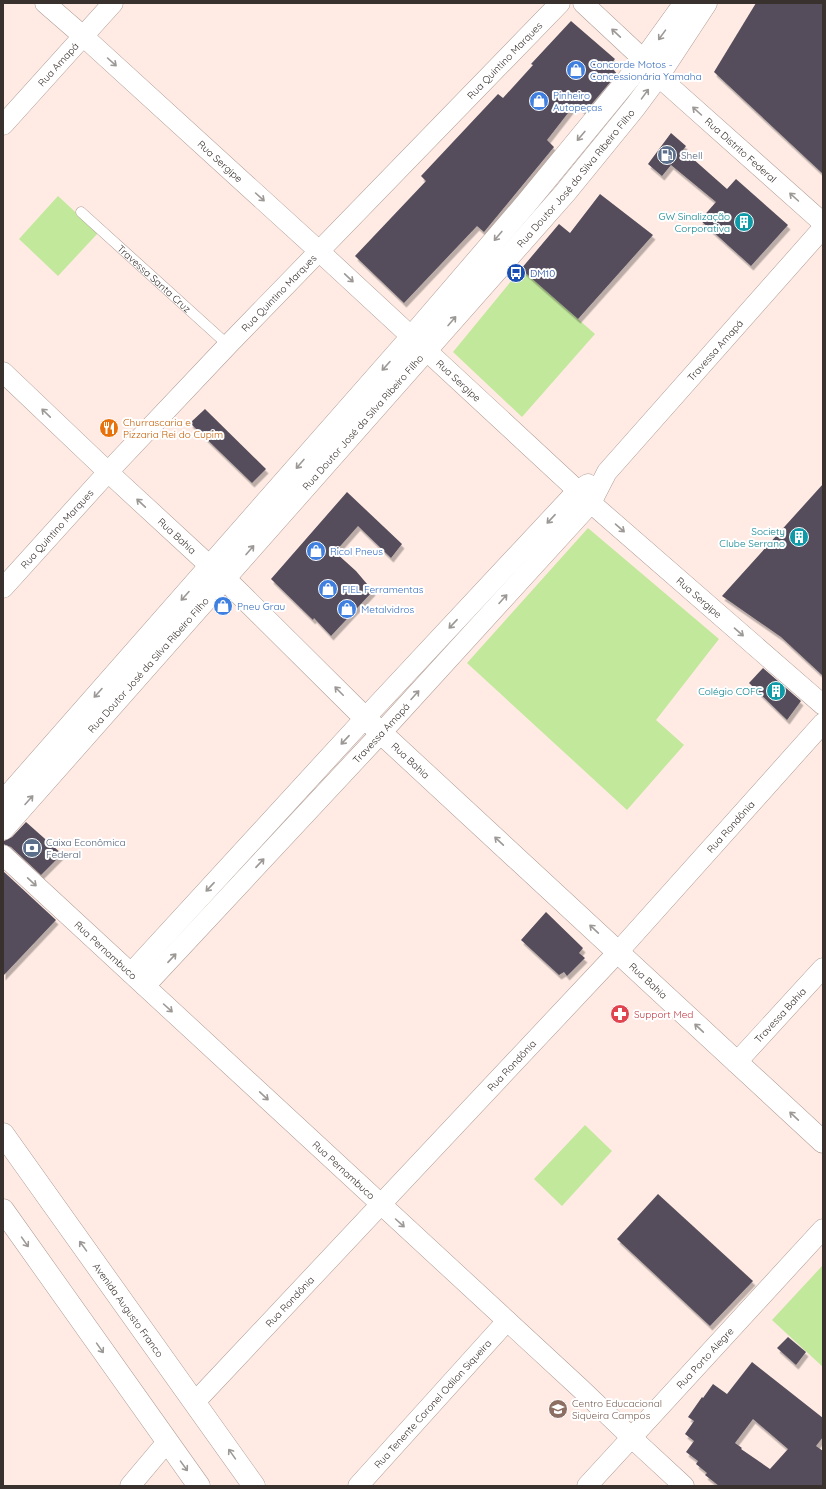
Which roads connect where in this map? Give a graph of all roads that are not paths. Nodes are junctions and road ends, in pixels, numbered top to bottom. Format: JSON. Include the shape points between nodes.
{"nodes":[{"id":1,"x":45,"y":3,"type":"edge"},
{"id":2,"x":113,"y":3,"type":"edge"},
{"id":3,"x":560,"y":3,"type":"edge"},
{"id":4,"x":583,"y":3,"type":"edge"},
{"id":5,"x":685,"y":3,"type":"edge"},
{"id":6,"x":706,"y":3,"type":"edge"},
{"id":7,"x":83,"y":36,"type":"junction"},
{"id":8,"x":644,"y":60,"type":"junction"},
{"id":9,"x":658,"y":76,"type":"junction"},
{"id":10,"x":3,"y":125,"type":"edge"},
{"id":11,"x":81,"y":212,"type":"dead end"},
{"id":12,"x":823,"y":223,"type":"edge"},
{"id":13,"x":823,"y":228,"type":"edge"},
{"id":14,"x":320,"y":252,"type":"junction"},
{"id":15,"x":419,"y":344,"type":"junction"},
{"id":16,"x":228,"y":345,"type":"junction"},
{"id":17,"x":3,"y":372,"type":"edge"},
{"id":18,"x":108,"y":472,"type":"junction"},
{"id":19,"x":584,"y":497,"type":"junction"},
{"id":20,"x":217,"y":573,"type":"junction"},
{"id":21,"x":3,"y":588,"type":"edge"},
{"id":22,"x":823,"y":705,"type":"edge"},
{"id":23,"x":823,"y":723,"type":"edge"},
{"id":24,"x":374,"y":725,"type":"junction"},
{"id":25,"x":3,"y":802,"type":"edge"},
{"id":26,"x":3,"y":829,"type":"edge"},
{"id":27,"x":3,"y":855,"type":"edge"},
{"id":28,"x":618,"y":952,"type":"junction"},
{"id":29,"x":823,"y":968,"type":"edge"},
{"id":30,"x":138,"y":979,"type":"junction"},
{"id":31,"x":736,"y":1062,"type":"junction"},
{"id":32,"x":3,"y":1134,"type":"edge"},
{"id":33,"x":823,"y":1142,"type":"edge"},
{"id":34,"x":380,"y":1204,"type":"junction"},
{"id":35,"x":3,"y":1210,"type":"edge"},
{"id":36,"x":823,"y":1229,"type":"edge"},
{"id":37,"x":508,"y":1321,"type":"junction"},
{"id":38,"x":195,"y":1402,"type":"junction"},
{"id":39,"x":632,"y":1438,"type":"junction"},
{"id":40,"x":167,"y":1442,"type":"junction"},
{"id":41,"x":130,"y":1486,"type":"edge"},
{"id":42,"x":199,"y":1486,"type":"edge"},
{"id":43,"x":254,"y":1486,"type":"edge"},
{"id":44,"x":358,"y":1486,"type":"edge"},
{"id":45,"x":587,"y":1486,"type":"edge"},
{"id":46,"x":684,"y":1486,"type":"edge"}],
"edges":[{"from":1,"to":7,"type":"street","name":"Rua Sergipe"},
{"from":2,"to":7,"type":"street","name":"Rua Amapá"},
{"from":3,"to":14,"type":"street","name":"Rua Quintino Marques"},
{"from":8,"to":4,"type":"street","one_way":true},
{"from":5,"to":8,"type":"main road","name":"Rua Doutor José da Silva Ribeiro Filho","one_way":true},
{"from":6,"to":9,"type":"main road","name":"Rua Doutor José da Silva Ribeiro Filho"},
{"from":7,"to":10,"type":"street","name":"Rua Amapá"},
{"from":7,"to":14,"type":"street","name":"Rua Sergipe","one_way":true},
{"from":8,"to":15,"type":"main road","name":"Rua Doutor José da Silva Ribeiro Filho","one_way":true,"via":[[525,205]]},
{"from":12,"to":9,"type":"street","name":"Rua Distrito Federal","one_way":true},
{"from":15,"to":9,"type":"main road","name":"Rua Doutor José da Silva Ribeiro Filho","one_way":true,"via":[[565,193]]},
{"from":11,"to":16,"type":"lane","name":"Travessa Santa Cruz"},
{"from":13,"to":19,"type":"street","name":"Travessa Amapá"},
{"from":14,"to":15,"type":"street","name":"Rua Sergipe","one_way":true},
{"from":14,"to":16,"type":"street","name":"Rua Quintino Marques"},
{"from":15,"to":19,"type":"street","name":"Rua Sergipe"},
{"from":15,"to":20,"type":"main road","name":"Rua Doutor José da Silva Ribeiro Filho"},
{"from":16,"to":18,"type":"street","name":"Rua Quintino Marques"},
{"from":18,"to":17,"type":"street","name":"Rua Bahia","one_way":true},
{"from":20,"to":18,"type":"street","name":"Rua Bahia","one_way":true},
{"from":18,"to":21,"type":"street","name":"Rua Quintino Marques"},
{"from":19,"to":22,"type":"street","name":"Rua Sergipe","one_way":true},
{"from":19,"to":24,"type":"street","name":"Travessa Amapá"},
{"from":24,"to":20,"type":"main road","name":"Rua Bahia","one_way":true},
{"from":20,"to":25,"type":"main road","name":"Rua Doutor José da Silva Ribeiro Filho","one_way":true},
{"from":26,"to":20,"type":"main road","name":"Rua Doutor José da Silva Ribeiro Filho","one_way":true},
{"from":23,"to":28,"type":"street","name":"Rua Rondônia"},
{"from":28,"to":24,"type":"main road","name":"Rua Bahia","one_way":true},
{"from":24,"to":30,"type":"street","name":"Travessa Amapá"},
{"from":27,"to":30,"type":"street","name":"Rua Pernambuco","one_way":true},
{"from":31,"to":28,"type":"main road","name":"Rua Bahia","one_way":true},
{"from":28,"to":34,"type":"street","name":"Rua Rondônia"},
{"from":29,"to":31,"type":"street","name":"Travessa Bahia"},
{"from":30,"to":34,"type":"street","name":"Rua Pernambuco","one_way":true},
{"from":33,"to":31,"type":"main road","name":"Rua Bahia","one_way":true},
{"from":38,"to":32,"type":"main road","name":"Avenida Augusto Franco","one_way":true},
{"from":34,"to":37,"type":"street","name":"Rua Pernambuco","one_way":true},
{"from":34,"to":38,"type":"street","name":"Rua Rondônia"},
{"from":35,"to":40,"type":"main road","one_way":true},
{"from":36,"to":39,"type":"street","name":"Rua Porto Alegre"},
{"from":37,"to":39,"type":"street","name":"Rua Pernambuco"},
{"from":37,"to":44,"type":"street","name":"Rua Tenente Coronel Odilon Siqueira"},
{"from":43,"to":38,"type":"main road","name":"Avenida Augusto Franco","one_way":true},
{"from":39,"to":45,"type":"street","name":"Rua Porto Alegre"},
{"from":39,"to":46,"type":"street","name":"Rua Pernambuco"},
{"from":40,"to":41,"type":"street"},
{"from":40,"to":42,"type":"main road","one_way":true}]}
